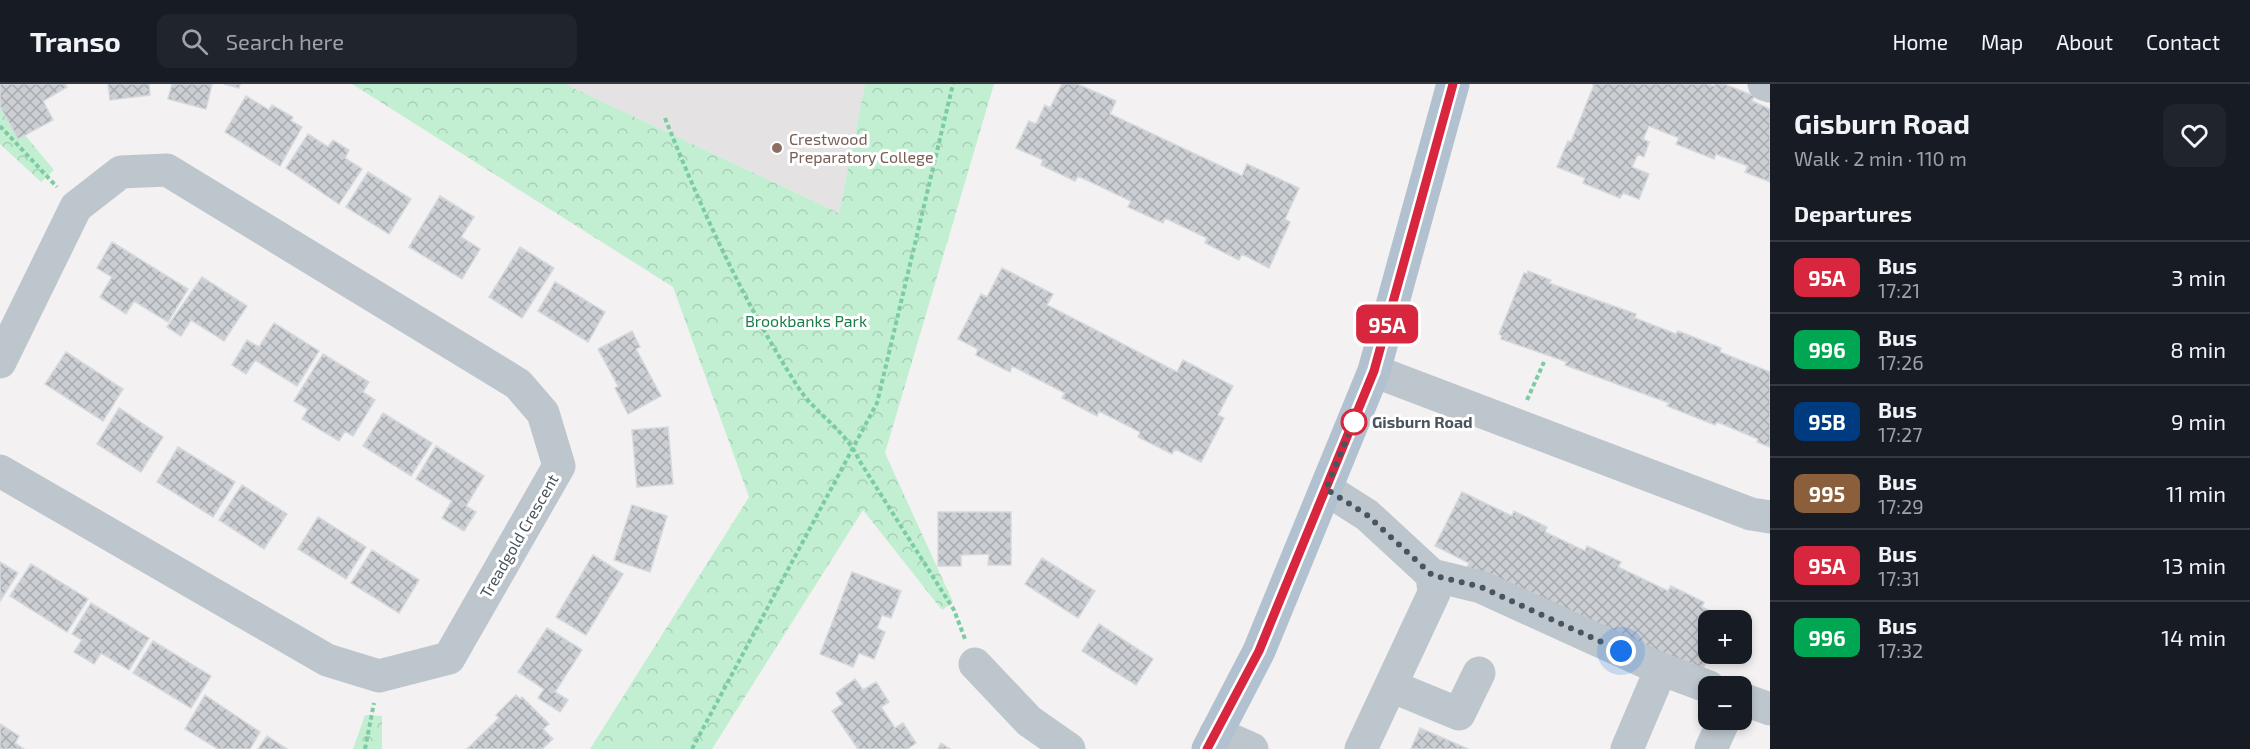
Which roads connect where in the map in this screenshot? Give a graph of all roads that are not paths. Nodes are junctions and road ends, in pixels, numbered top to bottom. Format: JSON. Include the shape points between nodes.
{"nodes":[{"id":1,"x":1454,"y":84,"type":"edge"},
{"id":2,"x":1764,"y":84,"type":"edge"},
{"id":3,"x":1770,"y":86,"type":"edge"},
{"id":4,"x":0,"y":362,"type":"edge"},
{"id":5,"x":1374,"y":371,"type":"junction"},
{"id":6,"x":0,"y":471,"type":"edge"},
{"id":7,"x":1326,"y":489,"type":"junction"},
{"id":8,"x":1770,"y":517,"type":"edge"},
{"id":9,"x":1432,"y":575,"type":"junction"},
{"id":10,"x":975,"y":663,"type":"road end"},
{"id":11,"x":1661,"y":669,"type":"junction"},
{"id":12,"x":1479,"y":673,"type":"dead end"},
{"id":13,"x":1698,"y":683,"type":"edge"},
{"id":14,"x":1390,"y":686,"type":"junction"},
{"id":15,"x":1752,"y":703,"type":"edge"},
{"id":16,"x":1770,"y":709,"type":"edge"},
{"id":17,"x":1720,"y":730,"type":"edge"},
{"id":18,"x":1212,"y":741,"type":"edge"},
{"id":19,"x":1070,"y":749,"type":"edge"},
{"id":20,"x":1252,"y":749,"type":"edge"},
{"id":21,"x":1361,"y":749,"type":"edge"},
{"id":22,"x":1627,"y":749,"type":"edge"},
{"id":23,"x":1711,"y":749,"type":"edge"}],
"edges":[{"from":1,"to":5,"type":"main road"},
{"from":2,"to":3,"type":"street"},
{"from":4,"to":6,"type":"street","name":"Treadgold Crescent","via":[[76,207],[121,172],[167,170],[518,384],[543,413],[559,466],[449,658],[379,676],[327,660]]},
{"from":5,"to":7,"type":"main road"},
{"from":5,"to":8,"type":"street","via":[[1751,514]]},
{"from":7,"to":9,"type":"street","via":[[1367,515]]},
{"from":7,"to":18,"type":"main road","via":[[1259,651]]},
{"from":9,"to":11,"type":"street","via":[[1481,587]]},
{"from":9,"to":14,"type":"street","via":[[1434,593]]},
{"from":10,"to":19,"type":"street","via":[[1029,721]]},
{"from":11,"to":13,"type":"street"},
{"from":11,"to":22,"type":"street"},
{"from":12,"to":14,"type":"street","via":[[1459,714]]},
{"from":14,"to":21,"type":"street"},
{"from":15,"to":16,"type":"street"},
{"from":17,"to":23,"type":"street"},
{"from":18,"to":20,"type":"street"}]}
